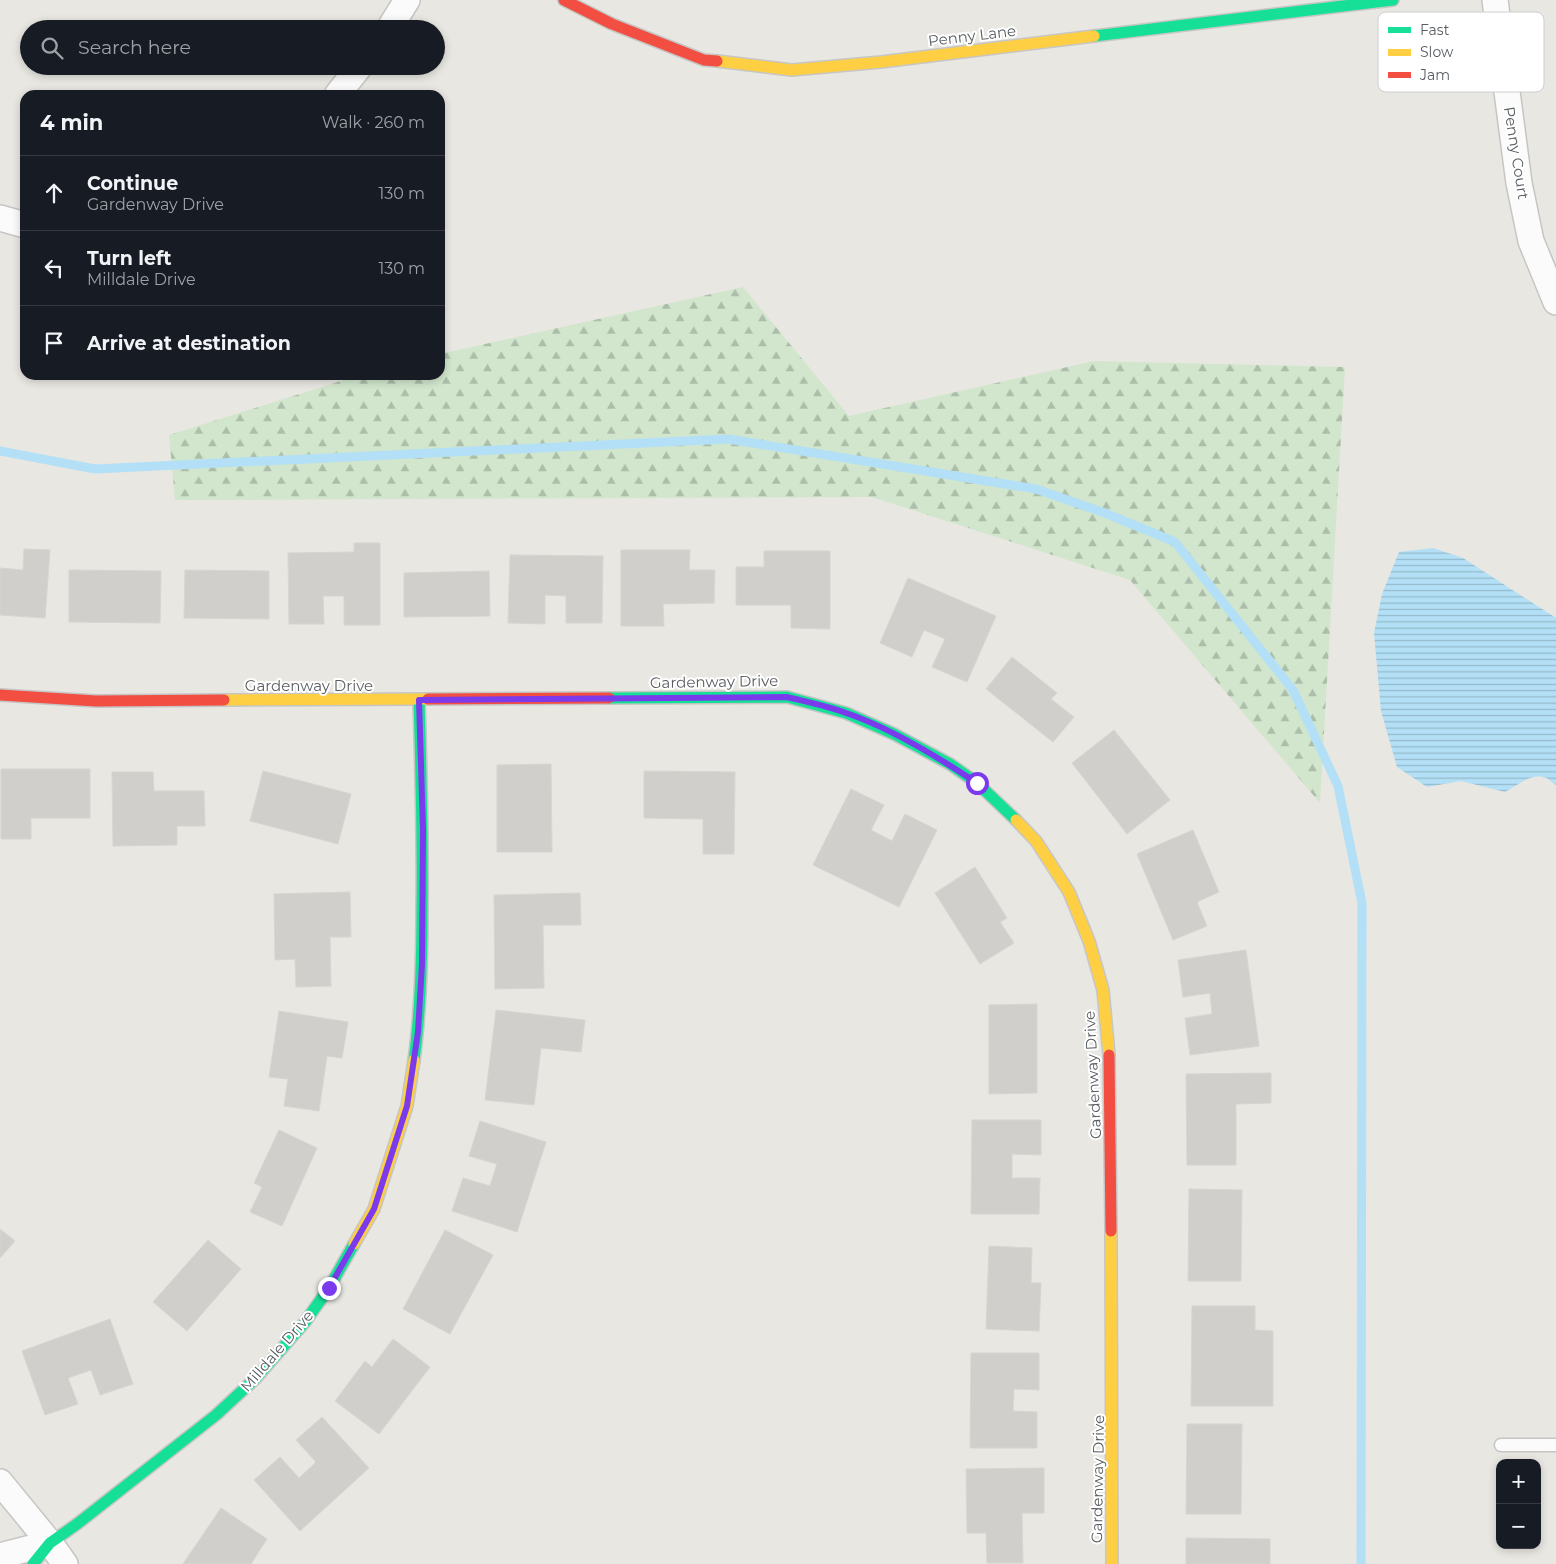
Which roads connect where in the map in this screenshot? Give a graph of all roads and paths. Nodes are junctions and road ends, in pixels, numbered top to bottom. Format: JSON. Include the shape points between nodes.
{"nodes":[{"id":1,"x":407,"y":0,"type":"edge"},
{"id":2,"x":564,"y":0,"type":"edge"},
{"id":3,"x":1393,"y":0,"type":"edge"},
{"id":4,"x":395,"y":20,"type":"edge"},
{"id":5,"x":353,"y":75,"type":"edge"},
{"id":6,"x":341,"y":90,"type":"edge"},
{"id":7,"x":1507,"y":92,"type":"edge"},
{"id":8,"x":0,"y":218,"type":"edge"},
{"id":9,"x":20,"y":223,"type":"edge"},
{"id":10,"x":1556,"y":302,"type":"edge"},
{"id":11,"x":0,"y":695,"type":"edge"},
{"id":12,"x":419,"y":700,"type":"junction"},
{"id":13,"x":1501,"y":1444,"type":"dead end"},
{"id":14,"x":1556,"y":1445,"type":"edge"},
{"id":15,"x":0,"y":1482,"type":"edge"},
{"id":16,"x":50,"y":1542,"type":"junction"},
{"id":17,"x":0,"y":1556,"type":"edge"},
{"id":18,"x":33,"y":1564,"type":"edge"},
{"id":19,"x":65,"y":1564,"type":"edge"},
{"id":20,"x":1112,"y":1564,"type":"edge"}],
"edges":[{"from":1,"to":4,"type":"street"},
{"from":2,"to":3,"type":"street","name":"Penny Lane","via":[[612,24],[704,60],[792,70]]},
{"from":5,"to":6,"type":"street"},
{"from":7,"to":10,"type":"street","name":"Penny Court","via":[[1519,183],[1531,241]]},
{"from":8,"to":9,"type":"street"},
{"from":11,"to":12,"type":"street","name":"Gardenway Drive","via":[[96,702]]},
{"from":12,"to":16,"type":"street","name":"Milldale Drive","via":[[423,830],[418,1032],[407,1106],[374,1209],[329,1288],[305,1322],[256,1378],[216,1415]]},
{"from":12,"to":20,"type":"street","name":"Gardenway Drive","via":[[787,697],[846,713],[950,764],[1001,804],[1036,841],[1069,892],[1089,941],[1103,990],[1110,1060],[1114,1408]]},
{"from":13,"to":14,"type":"lane"},
{"from":15,"to":16,"type":"street"},
{"from":16,"to":17,"type":"street","name":"Milldale Drive"},
{"from":16,"to":18,"type":"street","name":"Milldale Drive"},
{"from":16,"to":19,"type":"street"}]}
